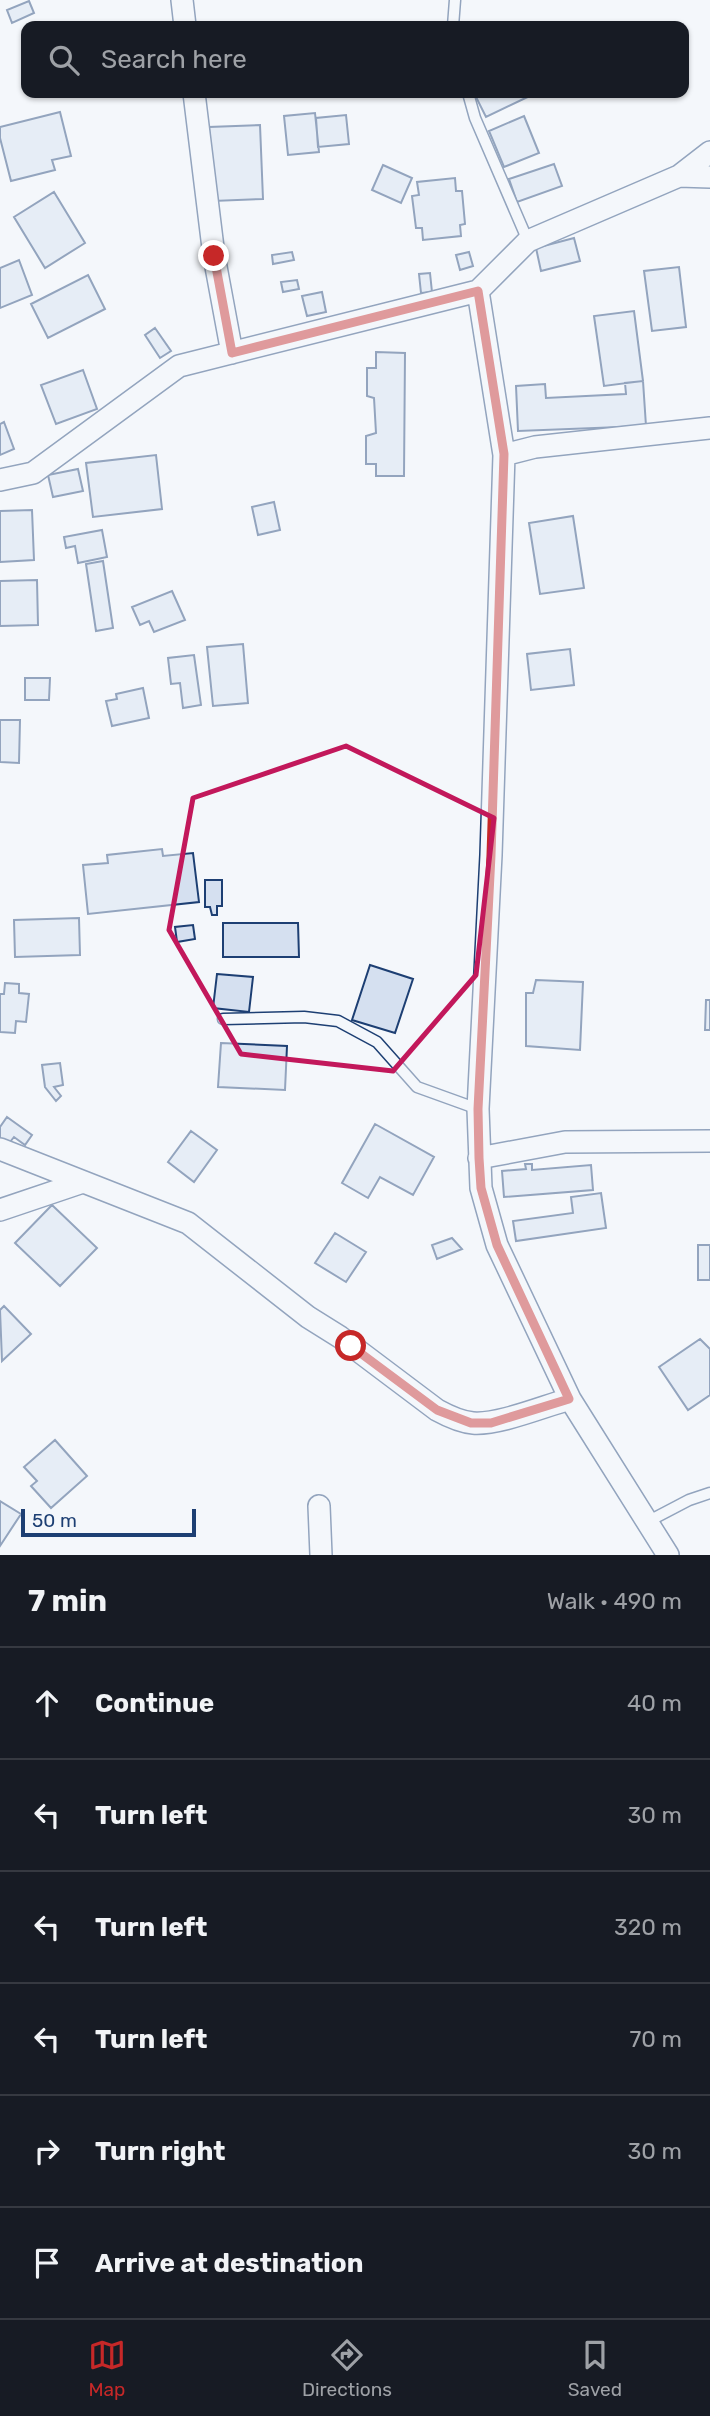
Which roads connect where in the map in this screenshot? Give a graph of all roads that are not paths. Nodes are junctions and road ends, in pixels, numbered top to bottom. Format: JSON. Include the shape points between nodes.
{"nodes":[{"id":1,"x":182,"y":0,"type":"edge"},
{"id":2,"x":455,"y":0,"type":"edge"},
{"id":3,"x":184,"y":21,"type":"edge"},
{"id":4,"x":452,"y":21,"type":"edge"},
{"id":5,"x":195,"y":98,"type":"edge"},
{"id":6,"x":469,"y":98,"type":"edge"},
{"id":7,"x":710,"y":152,"type":"edge"},
{"id":8,"x":679,"y":176,"type":"junction"},
{"id":9,"x":710,"y":177,"type":"edge"},
{"id":10,"x":528,"y":241,"type":"junction"},
{"id":11,"x":478,"y":291,"type":"junction"},
{"id":12,"x":232,"y":353,"type":"junction"},
{"id":13,"x":710,"y":428,"type":"edge"},
{"id":14,"x":504,"y":454,"type":"junction"},
{"id":15,"x":0,"y":480,"type":"edge"},
{"id":16,"x":223,"y":1020,"type":"dead end"},
{"id":17,"x":478,"y":1109,"type":"junction"},
{"id":18,"x":710,"y":1141,"type":"edge"},
{"id":19,"x":0,"y":1149,"type":"edge"},
{"id":20,"x":479,"y":1158,"type":"junction"},
{"id":21,"x":83,"y":1182,"type":"junction"},
{"id":22,"x":0,"y":1210,"type":"edge"},
{"id":23,"x":569,"y":1399,"type":"junction"},
{"id":24,"x":710,"y":1493,"type":"edge"},
{"id":25,"x":319,"y":1506,"type":"dead end"},
{"id":26,"x":647,"y":1522,"type":"junction"},
{"id":27,"x":321,"y":1555,"type":"edge"},
{"id":28,"x":668,"y":1555,"type":"edge"}],
"edges":[{"from":1,"to":3,"type":"street"},
{"from":2,"to":4,"type":"lane"},
{"from":5,"to":12,"type":"street","via":[[214,256]]},
{"from":6,"to":10,"type":"lane"},
{"from":7,"to":8,"type":"street"},
{"from":8,"to":9,"type":"street"},
{"from":8,"to":10,"type":"street"},
{"from":10,"to":11,"type":"street"},
{"from":11,"to":12,"type":"street"},
{"from":11,"to":14,"type":"street"},
{"from":12,"to":15,"type":"street","via":[[179,366],[33,473]]},
{"from":13,"to":14,"type":"street"},
{"from":14,"to":17,"type":"street"},
{"from":16,"to":17,"type":"lane","via":[[303,1017],[338,1021],[377,1042],[417,1087]]},
{"from":17,"to":20,"type":"street"},
{"from":18,"to":20,"type":"street","via":[[565,1142]]},
{"from":19,"to":21,"type":"street"},
{"from":20,"to":23,"type":"street","via":[[481,1188],[497,1245]]},
{"from":21,"to":22,"type":"street"},
{"from":21,"to":23,"type":"street","via":[[188,1223],[308,1317],[451,1417],[491,1423]]},
{"from":23,"to":26,"type":"street"},
{"from":24,"to":26,"type":"lane"},
{"from":25,"to":27,"type":"street"},
{"from":26,"to":28,"type":"street"}]}
